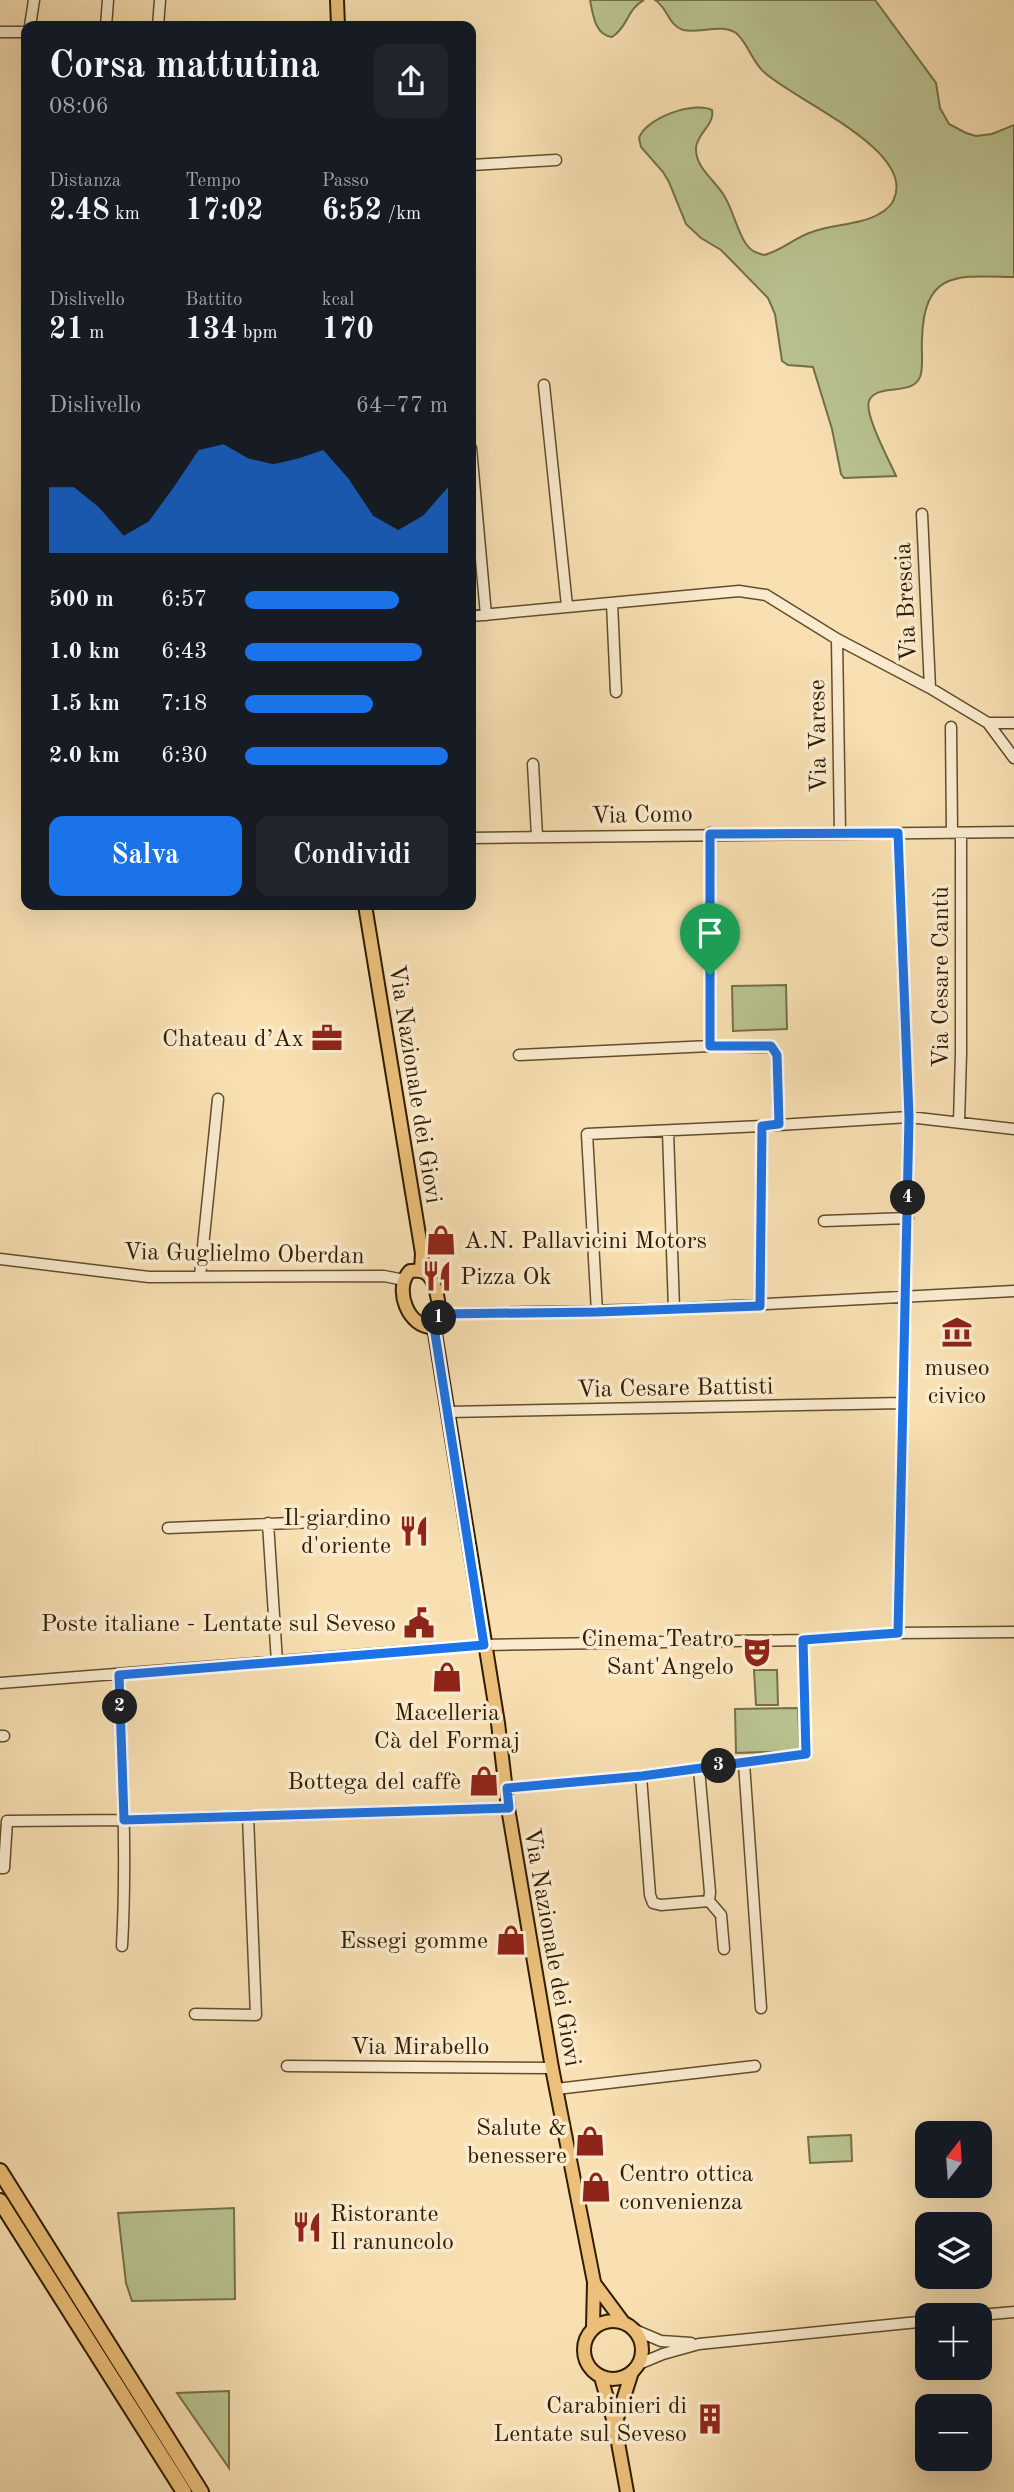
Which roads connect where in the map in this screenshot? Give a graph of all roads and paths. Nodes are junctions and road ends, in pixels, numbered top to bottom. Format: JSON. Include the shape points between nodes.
{"nodes":[{"id":1,"x":34,"y":0,"type":"edge"},
{"id":2,"x":108,"y":0,"type":"edge"},
{"id":3,"x":160,"y":0,"type":"edge"},
{"id":4,"x":337,"y":0,"type":"edge"},
{"id":5,"x":31,"y":21,"type":"edge"},
{"id":6,"x":106,"y":21,"type":"edge"},
{"id":7,"x":158,"y":21,"type":"edge"},
{"id":8,"x":338,"y":21,"type":"edge"},
{"id":9,"x":0,"y":32,"type":"edge"},
{"id":10,"x":21,"y":32,"type":"edge"},
{"id":11,"x":556,"y":160,"type":"dead end"},
{"id":12,"x":476,"y":165,"type":"edge"},
{"id":13,"x":544,"y":384,"type":"dead end"},
{"id":14,"x":476,"y":503,"type":"edge"},
{"id":15,"x":922,"y":513,"type":"dead end"},
{"id":16,"x":611,"y":603,"type":"junction"},
{"id":17,"x":567,"y":606,"type":"junction"},
{"id":18,"x":486,"y":615,"type":"junction"},
{"id":19,"x":476,"y":616,"type":"edge"},
{"id":20,"x":837,"y":639,"type":"junction"},
{"id":21,"x":930,"y":688,"type":"junction"},
{"id":22,"x":617,"y":692,"type":"dead end"},
{"id":23,"x":988,"y":723,"type":"junction"},
{"id":24,"x":1014,"y":723,"type":"edge"},
{"id":25,"x":951,"y":727,"type":"dead end"},
{"id":26,"x":1014,"y":758,"type":"edge"},
{"id":27,"x":533,"y":764,"type":"dead end"},
{"id":28,"x":1014,"y":832,"type":"edge"},
{"id":29,"x":840,"y":833,"type":"junction"},
{"id":30,"x":898,"y":833,"type":"junction"},
{"id":31,"x":957,"y":833,"type":"junction"},
{"id":32,"x":710,"y":834,"type":"junction"},
{"id":33,"x":537,"y":836,"type":"junction"},
{"id":34,"x":476,"y":838,"type":"edge"},
{"id":35,"x":366,"y":910,"type":"edge"},
{"id":36,"x":710,"y":1046,"type":"junction"},
{"id":37,"x":519,"y":1055,"type":"dead end"},
{"id":38,"x":218,"y":1100,"type":"dead end"},
{"id":39,"x":909,"y":1117,"type":"junction"},
{"id":40,"x":959,"y":1122,"type":"junction"},
{"id":41,"x":779,"y":1124,"type":"junction"},
{"id":42,"x":762,"y":1126,"type":"junction"},
{"id":43,"x":1014,"y":1129,"type":"edge"},
{"id":44,"x":668,"y":1131,"type":"junction"},
{"id":45,"x":908,"y":1218,"type":"junction"},
{"id":46,"x":824,"y":1221,"type":"dead end"},
{"id":47,"x":0,"y":1259,"type":"edge"},
{"id":48,"x":421,"y":1271,"type":"junction"},
{"id":49,"x":200,"y":1276,"type":"junction"},
{"id":50,"x":404,"y":1280,"type":"junction"},
{"id":51,"x":1014,"y":1290,"type":"edge"},
{"id":52,"x":907,"y":1297,"type":"junction"},
{"id":53,"x":760,"y":1306,"type":"junction"},
{"id":54,"x":674,"y":1309,"type":"junction"},
{"id":55,"x":597,"y":1312,"type":"junction"},
{"id":56,"x":440,"y":1314,"type":"junction"},
{"id":57,"x":434,"y":1327,"type":"junction"},
{"id":58,"x":903,"y":1403,"type":"junction"},
{"id":59,"x":448,"y":1412,"type":"junction"},
{"id":60,"x":368,"y":1520,"type":"dead end"},
{"id":61,"x":268,"y":1523,"type":"junction"},
{"id":62,"x":168,"y":1528,"type":"dead end"},
{"id":63,"x":1014,"y":1632,"type":"edge"},
{"id":64,"x":898,"y":1633,"type":"junction"},
{"id":65,"x":803,"y":1640,"type":"junction"},
{"id":66,"x":484,"y":1645,"type":"junction"},
{"id":67,"x":277,"y":1662,"type":"junction"},
{"id":68,"x":119,"y":1675,"type":"junction"},
{"id":69,"x":0,"y":1683,"type":"edge"},
{"id":70,"x":744,"y":1763,"type":"junction"},
{"id":71,"x":699,"y":1769,"type":"junction"},
{"id":72,"x":642,"y":1776,"type":"junction"},
{"id":73,"x":507,"y":1788,"type":"junction"},
{"id":74,"x":509,"y":1808,"type":"junction"},
{"id":75,"x":248,"y":1816,"type":"junction"},
{"id":76,"x":124,"y":1820,"type":"junction"},
{"id":77,"x":0,"y":1868,"type":"edge"},
{"id":78,"x":709,"y":1901,"type":"junction"},
{"id":79,"x":122,"y":1945,"type":"dead end"},
{"id":80,"x":724,"y":1949,"type":"dead end"},
{"id":81,"x":761,"y":2008,"type":"dead end"},
{"id":82,"x":195,"y":2014,"type":"dead end"},
{"id":83,"x":287,"y":2066,"type":"dead end"},
{"id":84,"x":755,"y":2066,"type":"dead end"},
{"id":85,"x":552,"y":2068,"type":"junction"},
{"id":86,"x":556,"y":2089,"type":"junction"},
{"id":87,"x":0,"y":2171,"type":"edge"},
{"id":88,"x":0,"y":2201,"type":"edge"},
{"id":89,"x":594,"y":2282,"type":"junction"},
{"id":90,"x":1014,"y":2312,"type":"edge"},
{"id":91,"x":992,"y":2314,"type":"edge"},
{"id":92,"x":623,"y":2322,"type":"junction"},
{"id":93,"x":915,"y":2322,"type":"edge"},
{"id":94,"x":593,"y":2328,"type":"junction"},
{"id":95,"x":635,"y":2330,"type":"junction"},
{"id":96,"x":699,"y":2344,"type":"junction"},
{"id":97,"x":636,"y":2368,"type":"junction"},
{"id":98,"x":601,"y":2377,"type":"junction"},
{"id":99,"x":615,"y":2426,"type":"junction"},
{"id":100,"x":184,"y":2492,"type":"edge"},
{"id":101,"x":201,"y":2492,"type":"edge"},
{"id":102,"x":627,"y":2492,"type":"edge"}],
"edges":[{"from":1,"to":5,"type":"street"},
{"from":2,"to":6,"type":"street"},
{"from":3,"to":7,"type":"street"},
{"from":4,"to":8,"type":"main road"},
{"from":9,"to":10,"type":"street"},
{"from":11,"to":12,"type":"street"},
{"from":13,"to":17,"type":"street"},
{"from":14,"to":18,"type":"street"},
{"from":15,"to":21,"type":"street","name":"Via Brescia"},
{"from":16,"to":17,"type":"street"},
{"from":16,"to":20,"type":"street","via":[[738,591],[766,595]]},
{"from":16,"to":22,"type":"street"},
{"from":17,"to":18,"type":"street"},
{"from":18,"to":19,"type":"street"},
{"from":20,"to":21,"type":"street"},
{"from":20,"to":29,"type":"street","name":"Via Varese"},
{"from":21,"to":23,"type":"street"},
{"from":23,"to":24,"type":"street"},
{"from":23,"to":26,"type":"street"},
{"from":25,"to":31,"type":"street","name":"Via Cesare Cantù"},
{"from":27,"to":33,"type":"street"},
{"from":28,"to":31,"type":"street","name":"Via Como"},
{"from":29,"to":30,"type":"street","name":"Via Como"},
{"from":29,"to":32,"type":"street","name":"Via Como"},
{"from":30,"to":31,"type":"street","name":"Via Como"},
{"from":30,"to":39,"type":"street"},
{"from":31,"to":40,"type":"street","name":"Via Cesare Cantù"},
{"from":32,"to":33,"type":"street","name":"Via Como"},
{"from":32,"to":36,"type":"street"},
{"from":33,"to":34,"type":"street","name":"Via Como"},
{"from":35,"to":48,"type":"main road","name":"Via Nazionale dei Giovi","via":[[420,1239]]},
{"from":36,"to":37,"type":"street"},
{"from":36,"to":41,"type":"street","via":[[771,1046],[777,1055]]},
{"from":38,"to":49,"type":"street"},
{"from":39,"to":40,"type":"street"},
{"from":39,"to":41,"type":"street"},
{"from":39,"to":45,"type":"street"},
{"from":40,"to":43,"type":"street"},
{"from":41,"to":42,"type":"street"},
{"from":42,"to":44,"type":"street"},
{"from":42,"to":53,"type":"street"},
{"from":44,"to":54,"type":"street"},
{"from":44,"to":55,"type":"street","via":[[587,1134]]},
{"from":45,"to":46,"type":"street"},
{"from":45,"to":52,"type":"street"},
{"from":47,"to":49,"type":"street","name":"Via Guglielmo Oberdan","via":[[149,1277]]},
{"from":48,"to":50,"type":"main road","via":[[410,1271]]},
{"from":48,"to":56,"type":"main road","name":"Via Nazionale dei Giovi","via":[[429,1275]]},
{"from":49,"to":50,"type":"street","name":"Via Guglielmo Oberdan","via":[[384,1276]]},
{"from":50,"to":57,"type":"main road","via":[[407,1310],[423,1326]]},
{"from":51,"to":52,"type":"street"},
{"from":52,"to":53,"type":"street"},
{"from":52,"to":58,"type":"street"},
{"from":53,"to":54,"type":"street"},
{"from":54,"to":55,"type":"street"},
{"from":55,"to":56,"type":"street"},
{"from":56,"to":57,"type":"main road"},
{"from":57,"to":59,"type":"main road","name":"Via Nazionale dei Giovi"},
{"from":58,"to":59,"type":"street","name":"Via Cesare Battisti"},
{"from":58,"to":64,"type":"street"},
{"from":59,"to":66,"type":"main road","name":"Via Nazionale dei Giovi"},
{"from":60,"to":61,"type":"street"},
{"from":61,"to":62,"type":"street"},
{"from":61,"to":67,"type":"street"},
{"from":63,"to":64,"type":"street"},
{"from":64,"to":65,"type":"street"},
{"from":65,"to":66,"type":"street"},
{"from":65,"to":70,"type":"street","via":[[806,1754]]},
{"from":66,"to":67,"type":"street"},
{"from":66,"to":73,"type":"main road","name":"Via Nazionale dei Giovi"},
{"from":67,"to":68,"type":"street"},
{"from":68,"to":69,"type":"street"},
{"from":68,"to":76,"type":"street"},
{"from":70,"to":71,"type":"street"},
{"from":70,"to":81,"type":"street"},
{"from":71,"to":72,"type":"street"},
{"from":71,"to":78,"type":"street"},
{"from":72,"to":73,"type":"street"},
{"from":72,"to":78,"type":"street","via":[[653,1903]]},
{"from":73,"to":74,"type":"main road","name":"Via Nazionale dei Giovi"},
{"from":74,"to":75,"type":"street"},
{"from":74,"to":85,"type":"main road","name":"Via Nazionale dei Giovi"},
{"from":75,"to":76,"type":"street"},
{"from":75,"to":82,"type":"street","via":[[256,2014]]},
{"from":76,"to":77,"type":"street","via":[[8,1821],[4,1868]]},
{"from":76,"to":79,"type":"street"},
{"from":78,"to":80,"type":"street","via":[[721,1915]]},
{"from":83,"to":85,"type":"street","name":"Via Mirabello"},
{"from":84,"to":86,"type":"street"},
{"from":85,"to":86,"type":"main road","name":"Via Nazionale dei Giovi"},
{"from":86,"to":89,"type":"main road","name":"Via Nazionale dei Giovi"},
{"from":87,"to":101,"type":"highway"},
{"from":88,"to":100,"type":"highway"},
{"from":89,"to":92,"type":"main road","name":"Via Nazionale dei Giovi"},
{"from":89,"to":94,"type":"main road","name":"Via Nazionale dei Giovi"},
{"from":90,"to":91,"type":"street"},
{"from":92,"to":94,"type":"main road","via":[[607,2321]]},
{"from":92,"to":95,"type":"main road"},
{"from":93,"to":96,"type":"street"},
{"from":94,"to":98,"type":"main road","via":[[583,2353],[589,2368]]},
{"from":95,"to":96,"type":"street","via":[[662,2341]]},
{"from":95,"to":97,"type":"main road","via":[[642,2347]]},
{"from":96,"to":97,"type":"street"},
{"from":97,"to":98,"type":"main road","via":[[616,2379]]},
{"from":97,"to":99,"type":"main road"},
{"from":98,"to":99,"type":"main road"},
{"from":99,"to":102,"type":"main road"}]}
